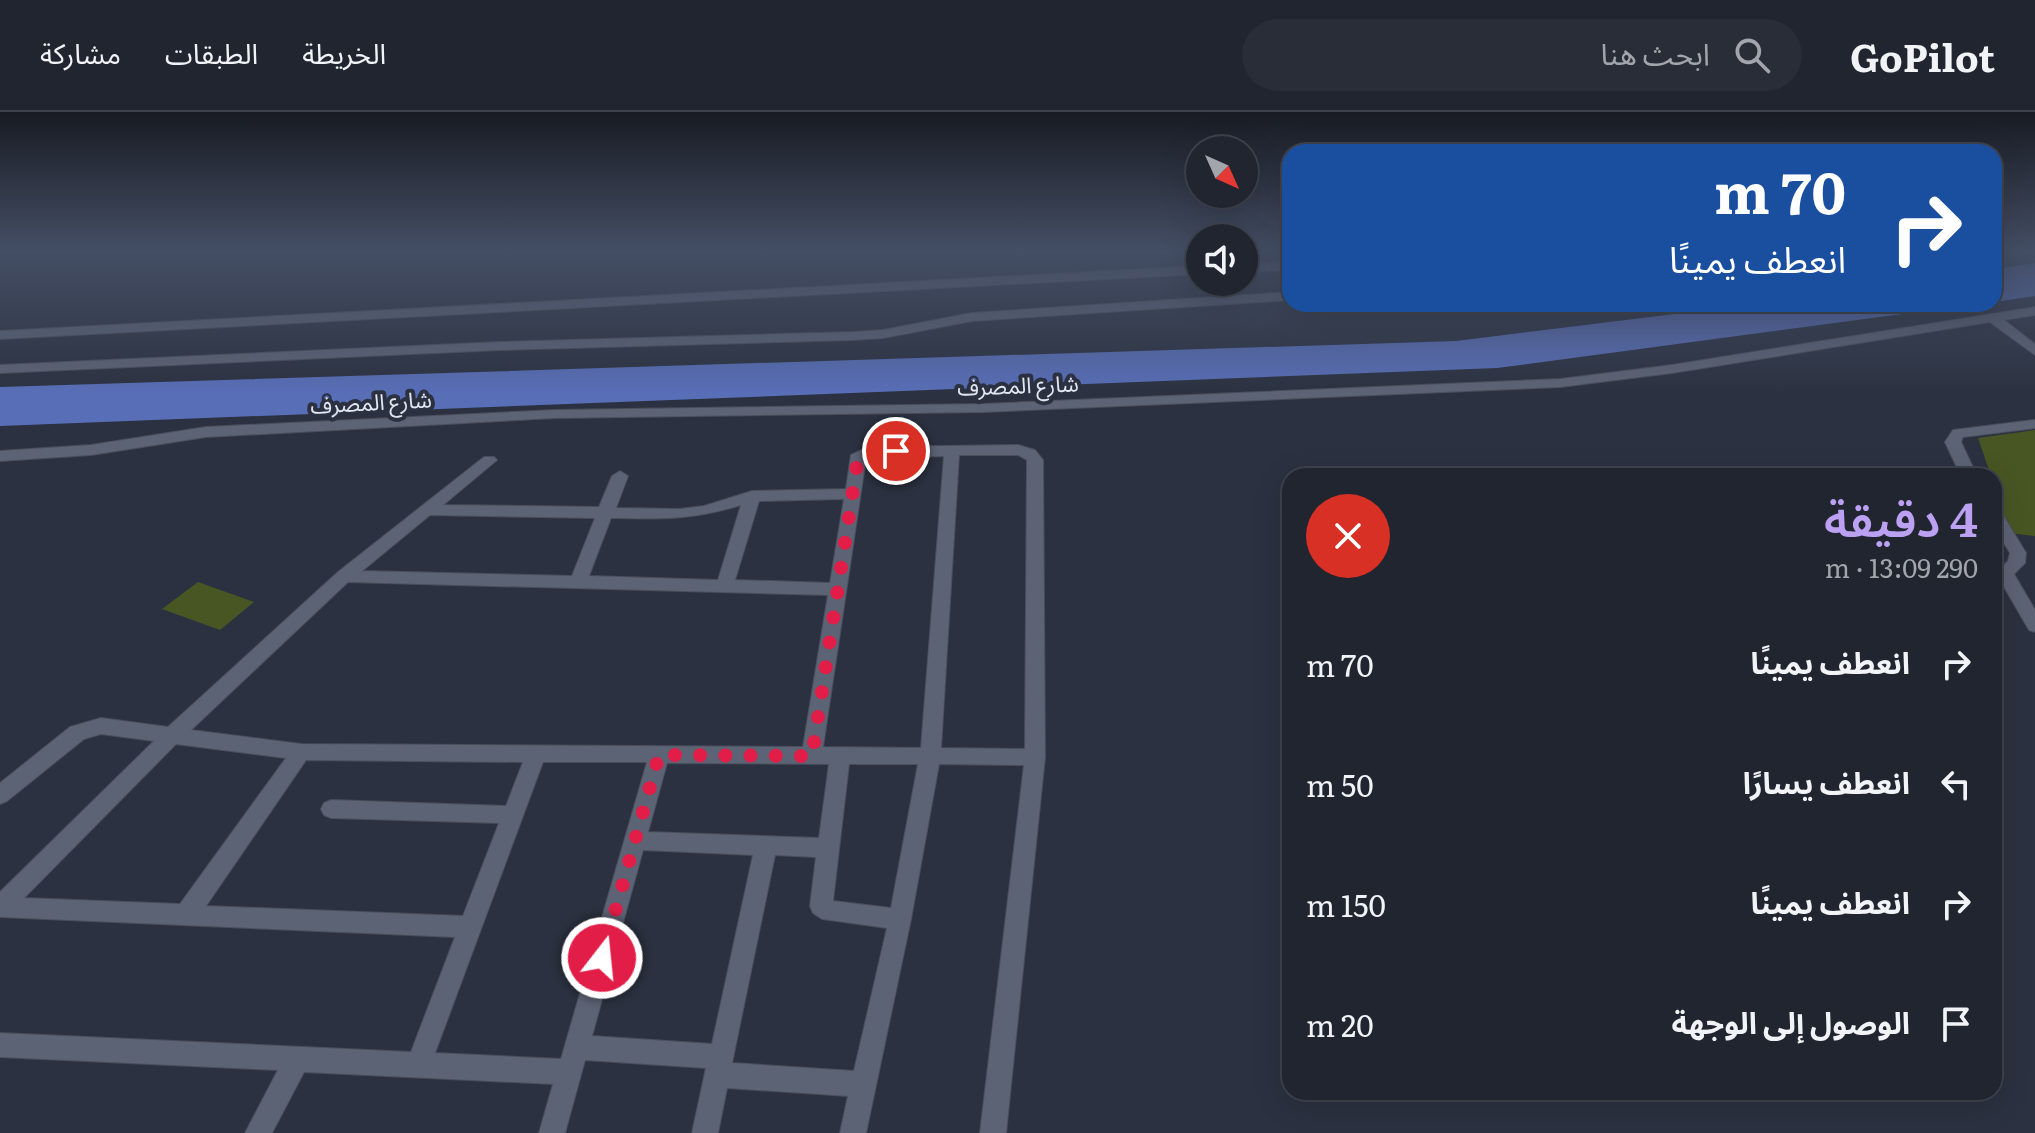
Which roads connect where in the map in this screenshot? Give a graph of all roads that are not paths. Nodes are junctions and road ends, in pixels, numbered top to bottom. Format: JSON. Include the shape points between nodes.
{"nodes":[{"id":1,"x":653,"y":300,"type":"edge"},
{"id":2,"x":1235,"y":300,"type":"edge"},
{"id":3,"x":2035,"y":311,"type":"edge"},
{"id":4,"x":1992,"y":317,"type":"junction"},
{"id":5,"x":0,"y":335,"type":"edge"},
{"id":6,"x":2035,"y":351,"type":"edge"},
{"id":7,"x":0,"y":369,"type":"edge"},
{"id":8,"x":2035,"y":424,"type":"edge"},
{"id":9,"x":952,"y":451,"type":"junction"},
{"id":10,"x":0,"y":456,"type":"edge"},
{"id":11,"x":489,"y":460,"type":"dead end"},
{"id":12,"x":1965,"y":468,"type":"edge"},
{"id":13,"x":620,"y":476,"type":"dead end"},
{"id":14,"x":852,"y":494,"type":"junction"},
{"id":15,"x":752,"y":496,"type":"junction"},
{"id":16,"x":426,"y":510,"type":"junction"},
{"id":17,"x":605,"y":514,"type":"junction"},
{"id":18,"x":2002,"y":527,"type":"edge"},
{"id":19,"x":2016,"y":563,"type":"junction"},
{"id":20,"x":2035,"y":565,"type":"edge"},
{"id":21,"x":344,"y":576,"type":"junction"},
{"id":22,"x":578,"y":582,"type":"junction"},
{"id":23,"x":725,"y":586,"type":"junction"},
{"id":24,"x":838,"y":589,"type":"junction"},
{"id":25,"x":2035,"y":625,"type":"edge"},
{"id":26,"x":171,"y":736,"type":"junction"},
{"id":27,"x":301,"y":752,"type":"junction"},
{"id":28,"x":536,"y":754,"type":"junction"},
{"id":29,"x":659,"y":755,"type":"junction"},
{"id":30,"x":812,"y":756,"type":"junction"},
{"id":31,"x":840,"y":756,"type":"junction"},
{"id":32,"x":930,"y":756,"type":"junction"},
{"id":33,"x":1035,"y":757,"type":"junction"},
{"id":34,"x":0,"y":795,"type":"edge"},
{"id":35,"x":331,"y":809,"type":"dead end"},
{"id":36,"x":513,"y":815,"type":"junction"},
{"id":37,"x":635,"y":841,"type":"junction"},
{"id":38,"x":766,"y":846,"type":"junction"},
{"id":39,"x":828,"y":848,"type":"junction"},
{"id":40,"x":186,"y":915,"type":"junction"},
{"id":41,"x":900,"y":919,"type":"junction"},
{"id":42,"x":471,"y":927,"type":"junction"},
{"id":43,"x":1,"y":1046,"type":"edge"},
{"id":44,"x":577,"y":1047,"type":"junction"},
{"id":45,"x":298,"y":1058,"type":"junction"},
{"id":46,"x":418,"y":1065,"type":"junction"},
{"id":47,"x":718,"y":1066,"type":"junction"},
{"id":48,"x":569,"y":1072,"type":"junction"},
{"id":49,"x":863,"y":1084,"type":"junction"},
{"id":50,"x":258,"y":1133,"type":"edge"},
{"id":51,"x":552,"y":1133,"type":"edge"},
{"id":52,"x":705,"y":1133,"type":"edge"},
{"id":53,"x":853,"y":1133,"type":"edge"},
{"id":54,"x":993,"y":1133,"type":"edge"}],
"edges":[{"from":1,"to":5,"type":"street"},
{"from":2,"to":7,"type":"street","via":[[972,317],[853,336]]},
{"from":3,"to":4,"type":"street","name":"شارع المصرف"},
{"from":4,"to":6,"type":"street"},
{"from":4,"to":10,"type":"street","name":"شارع المصرف","via":[[1560,383],[984,408],[570,413],[206,432],[91,450]]},
{"from":8,"to":12,"type":"street","via":[[1958,433],[1953,442]]},
{"from":9,"to":14,"type":"street","via":[[865,452],[858,458]]},
{"from":9,"to":32,"type":"street"},
{"from":9,"to":33,"type":"street","via":[[1024,451],[1035,460]]},
{"from":11,"to":16,"type":"street"},
{"from":13,"to":17,"type":"street"},
{"from":14,"to":15,"type":"street"},
{"from":14,"to":24,"type":"street"},
{"from":15,"to":17,"type":"street","via":[[693,513]]},
{"from":15,"to":23,"type":"street"},
{"from":16,"to":17,"type":"street"},
{"from":16,"to":21,"type":"street"},
{"from":17,"to":22,"type":"street"},
{"from":18,"to":19,"type":"street","via":[[2018,553]]},
{"from":19,"to":20,"type":"street"},
{"from":19,"to":25,"type":"street","via":[[2005,573]]},
{"from":21,"to":22,"type":"street"},
{"from":21,"to":26,"type":"street"},
{"from":22,"to":23,"type":"street"},
{"from":23,"to":24,"type":"street"},
{"from":24,"to":30,"type":"street"},
{"from":26,"to":27,"type":"street"},
{"from":26,"to":34,"type":"street","via":[[101,726],[85,729]]},
{"from":26,"to":40,"type":"street","via":[[0,907]]},
{"from":27,"to":28,"type":"street"},
{"from":27,"to":40,"type":"street"},
{"from":28,"to":29,"type":"street"},
{"from":28,"to":36,"type":"street"},
{"from":29,"to":30,"type":"street"},
{"from":29,"to":37,"type":"street"},
{"from":30,"to":31,"type":"street"},
{"from":31,"to":32,"type":"street"},
{"from":31,"to":39,"type":"street"},
{"from":32,"to":33,"type":"street"},
{"from":32,"to":41,"type":"street"},
{"from":33,"to":54,"type":"street"},
{"from":35,"to":36,"type":"street"},
{"from":36,"to":42,"type":"street"},
{"from":37,"to":38,"type":"street"},
{"from":37,"to":44,"type":"street"},
{"from":38,"to":39,"type":"street"},
{"from":38,"to":47,"type":"street"},
{"from":39,"to":41,"type":"street","via":[[821,906],[830,912]]},
{"from":40,"to":42,"type":"street"},
{"from":41,"to":49,"type":"street"},
{"from":42,"to":46,"type":"street"},
{"from":43,"to":45,"type":"street"},
{"from":44,"to":47,"type":"street"},
{"from":44,"to":48,"type":"street"},
{"from":45,"to":46,"type":"street"},
{"from":45,"to":50,"type":"street"},
{"from":46,"to":48,"type":"street"},
{"from":47,"to":49,"type":"street"},
{"from":47,"to":52,"type":"street"},
{"from":48,"to":51,"type":"street"},
{"from":49,"to":53,"type":"street"}]}
